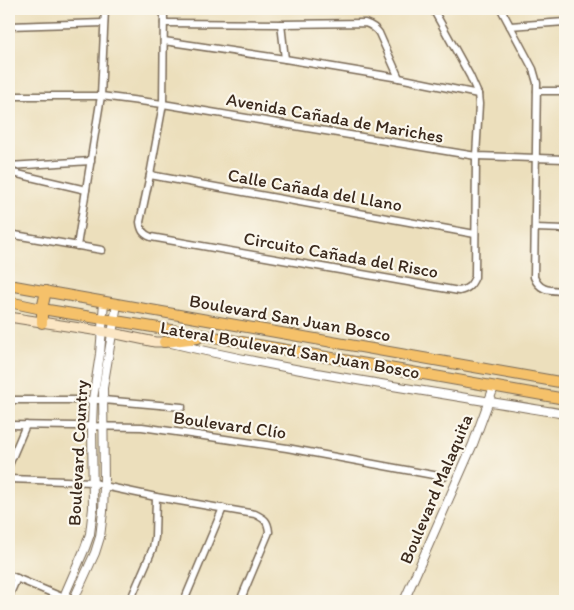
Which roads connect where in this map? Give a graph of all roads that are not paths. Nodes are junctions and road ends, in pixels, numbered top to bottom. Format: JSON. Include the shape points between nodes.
{"nodes":[{"id":1,"x":104,"y":9,"type":"edge"},
{"id":2,"x":164,"y":9,"type":"edge"},
{"id":3,"x":433,"y":9,"type":"edge"},
{"id":4,"x":501,"y":9,"type":"edge"},
{"id":5,"x":565,"y":22,"type":"edge"},
{"id":6,"x":104,"y":23,"type":"junction"},
{"id":7,"x":164,"y":23,"type":"junction"},
{"id":8,"x":281,"y":24,"type":"junction"},
{"id":9,"x":9,"y":26,"type":"edge"},
{"id":10,"x":510,"y":26,"type":"junction"},
{"id":11,"x":164,"y":41,"type":"junction"},
{"id":12,"x":285,"y":59,"type":"junction"},
{"id":13,"x":399,"y":78,"type":"junction"},
{"id":14,"x":538,"y":91,"type":"junction"},
{"id":15,"x":565,"y":91,"type":"edge"},
{"id":16,"x":478,"y":94,"type":"junction"},
{"id":17,"x":9,"y":96,"type":"edge"},
{"id":18,"x":101,"y":96,"type":"junction"},
{"id":19,"x":163,"y":104,"type":"junction"},
{"id":20,"x":476,"y":156,"type":"junction"},
{"id":21,"x":536,"y":158,"type":"junction"},
{"id":22,"x":565,"y":159,"type":"edge"},
{"id":23,"x":90,"y":161,"type":"junction"},
{"id":24,"x":9,"y":166,"type":"edge"},
{"id":25,"x":9,"y":172,"type":"edge"},
{"id":26,"x":150,"y":175,"type":"junction"},
{"id":27,"x":86,"y":190,"type":"junction"},
{"id":28,"x":535,"y":228,"type":"junction"},
{"id":29,"x":565,"y":229,"type":"edge"},
{"id":30,"x":9,"y":234,"type":"edge"},
{"id":31,"x":475,"y":234,"type":"junction"},
{"id":32,"x":77,"y":246,"type":"junction"},
{"id":33,"x":102,"y":250,"type":"dead end"},
{"id":34,"x":9,"y":285,"type":"edge"},
{"id":35,"x":46,"y":291,"type":"junction"},
{"id":36,"x":565,"y":291,"type":"edge"},
{"id":37,"x":9,"y":302,"type":"edge"},
{"id":38,"x":104,"y":302,"type":"junction"},
{"id":39,"x":117,"y":304,"type":"junction"},
{"id":40,"x":42,"y":309,"type":"junction"},
{"id":41,"x":9,"y":317,"type":"edge"},
{"id":42,"x":102,"y":319,"type":"junction"},
{"id":43,"x":114,"y":321,"type":"junction"},
{"id":44,"x":42,"y":323,"type":"junction"},
{"id":45,"x":101,"y":332,"type":"junction"},
{"id":46,"x":112,"y":333,"type":"junction"},
{"id":47,"x":208,"y":336,"type":"junction"},
{"id":48,"x":164,"y":342,"type":"junction"},
{"id":49,"x":565,"y":383,"type":"edge"},
{"id":50,"x":494,"y":387,"type":"junction"},
{"id":51,"x":93,"y":399,"type":"junction"},
{"id":52,"x":9,"y":400,"type":"edge"},
{"id":53,"x":103,"y":400,"type":"junction"},
{"id":54,"x":489,"y":401,"type":"junction"},
{"id":55,"x":564,"y":401,"type":"edge"},
{"id":56,"x":182,"y":407,"type":"dead end"},
{"id":57,"x":565,"y":414,"type":"edge"},
{"id":58,"x":9,"y":424,"type":"edge"},
{"id":59,"x":26,"y":425,"type":"junction"},
{"id":60,"x":92,"y":426,"type":"junction"},
{"id":61,"x":104,"y":427,"type":"junction"},
{"id":62,"x":9,"y":466,"type":"edge"},
{"id":63,"x":444,"y":477,"type":"dead end"},
{"id":64,"x":9,"y":479,"type":"edge"},
{"id":65,"x":93,"y":482,"type":"junction"},
{"id":66,"x":104,"y":486,"type":"junction"},
{"id":67,"x":156,"y":497,"type":"junction"},
{"id":68,"x":223,"y":508,"type":"junction"},
{"id":69,"x":9,"y":575,"type":"edge"},
{"id":70,"x":16,"y":578,"type":"junction"},
{"id":71,"x":9,"y":596,"type":"edge"},
{"id":72,"x":63,"y":600,"type":"edge"},
{"id":73,"x":73,"y":601,"type":"edge"},
{"id":74,"x":130,"y":601,"type":"edge"},
{"id":75,"x":184,"y":601,"type":"edge"},
{"id":76,"x":240,"y":601,"type":"edge"},
{"id":77,"x":404,"y":601,"type":"edge"}],
"edges":[{"from":1,"to":6,"type":"street"},
{"from":2,"to":7,"type":"street","name":"Circuito Cañada del Risco"},
{"from":3,"to":16,"type":"street","name":"Circuito Cañada del Risco"},
{"from":4,"to":10,"type":"street"},
{"from":5,"to":10,"type":"street"},
{"from":6,"to":9,"type":"street"},
{"from":6,"to":18,"type":"street"},
{"from":7,"to":8,"type":"street"},
{"from":7,"to":11,"type":"street","name":"Circuito Cañada del Risco"},
{"from":8,"to":12,"type":"street"},
{"from":8,"to":13,"type":"street","via":[[370,25],[380,33]]},
{"from":10,"to":14,"type":"street","via":[[536,76]]},
{"from":11,"to":12,"type":"street"},
{"from":11,"to":19,"type":"street","name":"Circuito Cañada del Risco"},
{"from":12,"to":13,"type":"street"},
{"from":13,"to":16,"type":"street"},
{"from":14,"to":15,"type":"street"},
{"from":14,"to":21,"type":"street"},
{"from":16,"to":20,"type":"street","name":"Circuito Cañada del Risco"},
{"from":17,"to":18,"type":"street","name":"Avenida Cañada de Mariches"},
{"from":18,"to":19,"type":"street","name":"Avenida Cañada de Mariches"},
{"from":18,"to":23,"type":"street"},
{"from":19,"to":20,"type":"street","name":"Avenida Cañada de Mariches"},
{"from":19,"to":26,"type":"street","name":"Circuito Cañada del Risco"},
{"from":20,"to":21,"type":"street","name":"Avenida Cañada de Mariches"},
{"from":20,"to":31,"type":"street","name":"Circuito Cañada del Risco"},
{"from":21,"to":22,"type":"street","name":"Avenida Cañada de Mariches"},
{"from":21,"to":28,"type":"street"},
{"from":23,"to":24,"type":"street"},
{"from":23,"to":27,"type":"street"},
{"from":25,"to":27,"type":"street"},
{"from":26,"to":31,"type":"street","name":"Calle Cañada del Llano"},
{"from":26,"to":31,"type":"street","name":"Circuito Cañada del Risco","via":[[140,228],[152,237],[466,290],[475,278]]},
{"from":27,"to":32,"type":"street"},
{"from":28,"to":29,"type":"street"},
{"from":28,"to":36,"type":"street","via":[[534,277],[541,288]]},
{"from":30,"to":32,"type":"street"},
{"from":32,"to":33,"type":"street"},
{"from":34,"to":35,"type":"main road","name":"Boulevard San Juan Bosco"},
{"from":35,"to":38,"type":"main road","name":"Boulevard San Juan Bosco"},
{"from":35,"to":40,"type":"main road"},
{"from":37,"to":40,"type":"main road","name":"Boulevard San Juan Bosco"},
{"from":38,"to":39,"type":"main road","name":"Boulevard San Juan Bosco"},
{"from":38,"to":42,"type":"street","name":"Boulevard Country"},
{"from":39,"to":43,"type":"street","name":"Boulevard Country"},
{"from":39,"to":49,"type":"main road","name":"Boulevard San Juan Bosco"},
{"from":40,"to":42,"type":"main road","name":"Boulevard San Juan Bosco"},
{"from":40,"to":44,"type":"main road"},
{"from":41,"to":44,"type":"main road","name":"Lateral Boulevard San Juan Bosco"},
{"from":42,"to":43,"type":"main road","name":"Boulevard San Juan Bosco"},
{"from":42,"to":45,"type":"street","name":"Boulevard Country"},
{"from":43,"to":46,"type":"street","name":"Boulevard Country"},
{"from":43,"to":47,"type":"main road","name":"Boulevard San Juan Bosco"},
{"from":44,"to":45,"type":"main road","name":"Lateral Boulevard San Juan Bosco"},
{"from":45,"to":46,"type":"main road","name":"Lateral Boulevard San Juan Bosco"},
{"from":45,"to":51,"type":"street","name":"Boulevard Country"},
{"from":46,"to":48,"type":"main road","name":"Lateral Boulevard San Juan Bosco"},
{"from":46,"to":53,"type":"street","name":"Boulevard Country"},
{"from":47,"to":48,"type":"main road"},
{"from":47,"to":50,"type":"main road","name":"Boulevard San Juan Bosco"},
{"from":48,"to":54,"type":"street","name":"Lateral Boulevard San Juan Bosco","via":[[374,383]]},
{"from":50,"to":54,"type":"street","name":"Boulevard Malaquita"},
{"from":50,"to":55,"type":"main road","name":"Boulevard San Juan Bosco"},
{"from":51,"to":52,"type":"street","name":"Boulevard Clío"},
{"from":51,"to":53,"type":"street","name":"Boulevard Clío"},
{"from":51,"to":60,"type":"street","name":"Boulevard Country"},
{"from":53,"to":56,"type":"street","name":"Boulevard Clío"},
{"from":53,"to":61,"type":"street","name":"Boulevard Country"},
{"from":54,"to":57,"type":"street","name":"Lateral Boulevard San Juan Bosco"},
{"from":54,"to":77,"type":"street","name":"Boulevard Malaquita"},
{"from":58,"to":59,"type":"street","name":"Boulevard Clío"},
{"from":59,"to":60,"type":"street","name":"Boulevard Clío"},
{"from":59,"to":62,"type":"street"},
{"from":60,"to":61,"type":"street","name":"Boulevard Clío"},
{"from":60,"to":65,"type":"street","name":"Boulevard Country"},
{"from":61,"to":63,"type":"street","name":"Boulevard Clío","via":[[142,427],[287,448]]},
{"from":61,"to":66,"type":"street","name":"Boulevard Country"},
{"from":64,"to":65,"type":"street"},
{"from":65,"to":66,"type":"street"},
{"from":65,"to":72,"type":"street","name":"Boulevard Country","via":[[90,534]]},
{"from":66,"to":67,"type":"street"},
{"from":66,"to":73,"type":"street","name":"Boulevard Country","via":[[100,537]]},
{"from":67,"to":68,"type":"street"},
{"from":67,"to":74,"type":"street","via":[[153,548]]},
{"from":68,"to":75,"type":"street"},
{"from":68,"to":76,"type":"street","via":[[254,514],[268,524],[269,532]]},
{"from":69,"to":70,"type":"street"},
{"from":70,"to":71,"type":"street"},
{"from":70,"to":72,"type":"street"}]}
